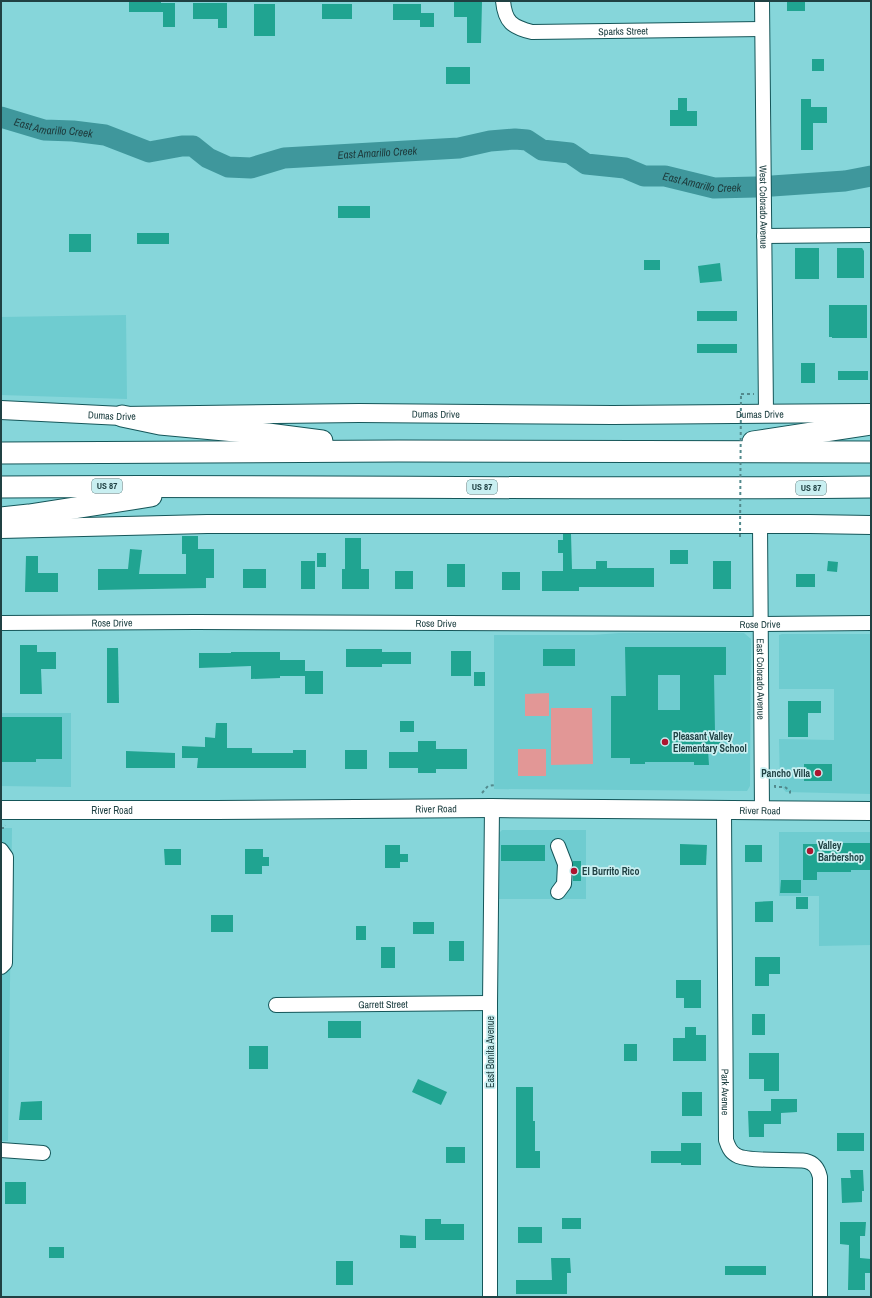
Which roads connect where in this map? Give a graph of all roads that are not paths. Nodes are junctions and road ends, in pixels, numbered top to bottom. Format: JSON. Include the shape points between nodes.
{"nodes":[{"id":1,"x":503,"y":1,"type":"edge"},
{"id":2,"x":762,"y":1,"type":"edge"},
{"id":3,"x":762,"y":29,"type":"junction"},
{"id":4,"x":871,"y":235,"type":"edge"},
{"id":5,"x":764,"y":236,"type":"junction"},
{"id":6,"x":1,"y":410,"type":"edge"},
{"id":7,"x":766,"y":413,"type":"junction"},
{"id":8,"x":871,"y":413,"type":"edge"},
{"id":9,"x":122,"y":416,"type":"junction"},
{"id":10,"x":871,"y":424,"type":"edge"},
{"id":11,"x":398,"y":451,"type":"junction"},
{"id":12,"x":693,"y":452,"type":"junction"},
{"id":13,"x":871,"y":452,"type":"edge"},
{"id":14,"x":1,"y":453,"type":"edge"},
{"id":15,"x":1,"y":487,"type":"edge"},
{"id":16,"x":213,"y":487,"type":"junction"},
{"id":17,"x":871,"y":487,"type":"edge"},
{"id":18,"x":751,"y":488,"type":"junction"},
{"id":19,"x":871,"y":498,"type":"edge"},
{"id":20,"x":1,"y":518,"type":"edge"},
{"id":21,"x":760,"y":524,"type":"junction"},
{"id":22,"x":871,"y":525,"type":"edge"},
{"id":23,"x":1,"y":528,"type":"edge"},
{"id":24,"x":1,"y":623,"type":"edge"},
{"id":25,"x":761,"y":623,"type":"junction"},
{"id":26,"x":871,"y":623,"type":"edge"},
{"id":27,"x":492,"y":808,"type":"junction"},
{"id":28,"x":1,"y":810,"type":"edge"},
{"id":29,"x":724,"y":811,"type":"junction"},
{"id":30,"x":762,"y":811,"type":"junction"},
{"id":31,"x":871,"y":811,"type":"edge"},
{"id":32,"x":558,"y":846,"type":"dead end"},
{"id":33,"x":1,"y":850,"type":"edge"},
{"id":34,"x":558,"y":892,"type":"dead end"},
{"id":35,"x":1,"y":967,"type":"edge"},
{"id":36,"x":490,"y":1003,"type":"junction"},
{"id":37,"x":276,"y":1005,"type":"dead end"},
{"id":38,"x":1,"y":1150,"type":"edge"},
{"id":39,"x":43,"y":1153,"type":"dead end"},
{"id":40,"x":490,"y":1297,"type":"edge"},
{"id":41,"x":820,"y":1297,"type":"edge"}],
"edges":[{"from":1,"to":3,"type":"street","name":"Sparks Street","via":[[504,10],[514,26],[532,32]]},
{"from":2,"to":3,"type":"street","name":"West Colorado Avenue"},
{"from":3,"to":5,"type":"street","name":"West Colorado Avenue"},
{"from":4,"to":5,"type":"street"},
{"from":5,"to":7,"type":"street","name":"West Colorado Avenue"},
{"from":6,"to":9,"type":"main road","name":"Dumas Drive"},
{"from":7,"to":8,"type":"main road","name":"Dumas Drive"},
{"from":7,"to":9,"type":"main road","name":"Dumas Drive"},
{"from":9,"to":11,"type":"highway","via":[[160,424],[268,434]]},
{"from":10,"to":12,"type":"highway"},
{"from":11,"to":12,"type":"highway"},
{"from":11,"to":14,"type":"highway"},
{"from":12,"to":13,"type":"highway"},
{"from":15,"to":16,"type":"highway","number":"US 87"},
{"from":16,"to":18,"type":"highway","number":"US 87"},
{"from":16,"to":20,"type":"highway"},
{"from":17,"to":18,"type":"highway","number":"US 87"},
{"from":18,"to":19,"type":"highway"},
{"from":21,"to":22,"type":"main road"},
{"from":21,"to":23,"type":"main road","via":[[207,524]]},
{"from":21,"to":25,"type":"street","name":"East Colorado Avenue"},
{"from":24,"to":25,"type":"street","name":"Rose Drive"},
{"from":25,"to":26,"type":"street","name":"Rose Drive"},
{"from":25,"to":30,"type":"street","name":"East Colorado Avenue"},
{"from":27,"to":28,"type":"main road","name":"River Road"},
{"from":27,"to":29,"type":"main road","name":"River Road"},
{"from":27,"to":36,"type":"street","name":"East Bonita Avenue"},
{"from":29,"to":30,"type":"main road","name":"River Road"},
{"from":29,"to":41,"type":"street","name":"Park Avenue","via":[[726,1140],[732,1152],[743,1158],[806,1161],[817,1168],[820,1177]]},
{"from":30,"to":31,"type":"main road","name":"River Road"},
{"from":32,"to":34,"type":"street","via":[[565,864],[564,884]]},
{"from":33,"to":35,"type":"street","via":[[6,856],[6,864],[5,963]]},
{"from":36,"to":37,"type":"street","name":"Garrett Street"},
{"from":36,"to":40,"type":"street","name":"East Bonita Avenue"},
{"from":38,"to":39,"type":"street"}]}
